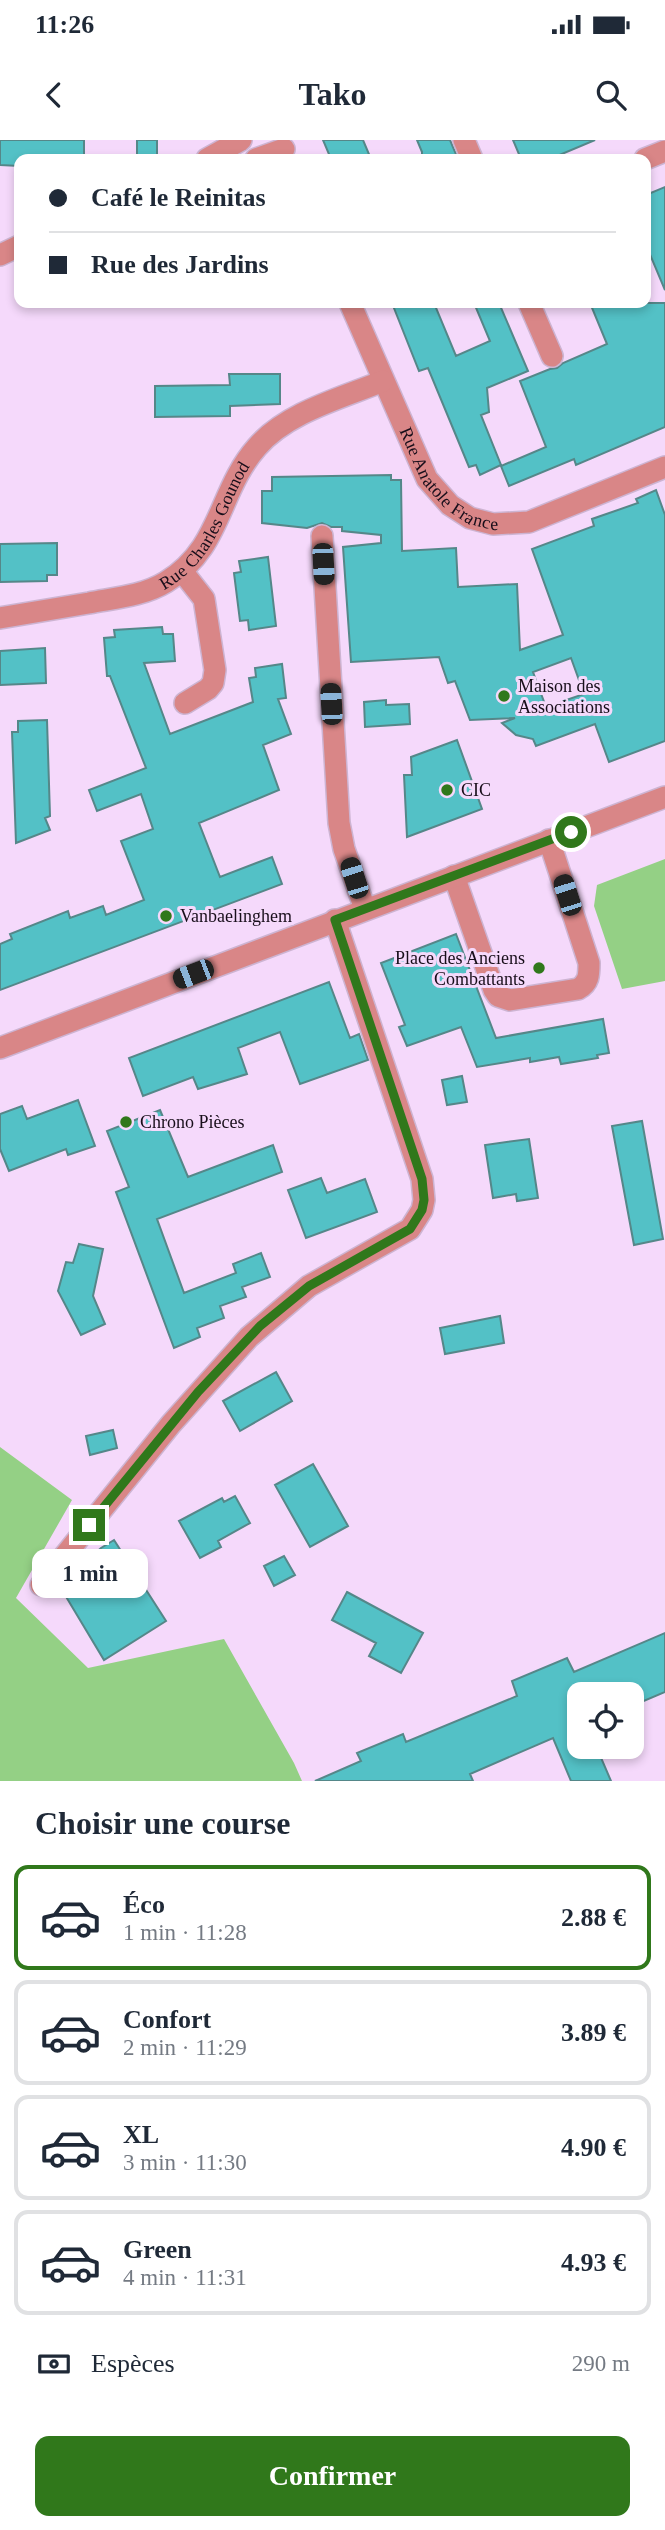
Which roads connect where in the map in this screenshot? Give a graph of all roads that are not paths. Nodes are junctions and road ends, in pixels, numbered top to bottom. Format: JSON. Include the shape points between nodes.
{"nodes":[{"id":1,"x":242,"y":140,"type":"edge"},
{"id":2,"x":216,"y":154,"type":"edge"},
{"id":3,"x":352,"y":308,"type":"edge"},
{"id":4,"x":531,"y":308,"type":"edge"},
{"id":5,"x":552,"y":356,"type":"dead end"},
{"id":6,"x":383,"y":381,"type":"junction"},
{"id":7,"x":665,"y":467,"type":"edge"},
{"id":8,"x":322,"y":536,"type":"dead end"},
{"id":9,"x":182,"y":570,"type":"junction"},
{"id":10,"x":0,"y":618,"type":"edge"},
{"id":11,"x":185,"y":703,"type":"dead end"},
{"id":12,"x":665,"y":797,"type":"edge"},
{"id":13,"x":549,"y":840,"type":"junction"},
{"id":14,"x":454,"y":876,"type":"junction"},
{"id":15,"x":365,"y":909,"type":"junction"},
{"id":16,"x":335,"y":920,"type":"junction"},
{"id":17,"x":0,"y":1048,"type":"edge"},
{"id":18,"x":40,"y":1585,"type":"dead end"}],
"edges":[{"from":1,"to":2,"type":"street"},
{"from":3,"to":6,"type":"street","name":"Rue Anatole France"},
{"from":4,"to":5,"type":"street"},
{"from":6,"to":7,"type":"street","name":"Rue Anatole France","via":[[427,479],[450,505],[481,522],[505,525],[540,519]]},
{"from":6,"to":9,"type":"street","name":"Rue Charles Gounod","via":[[305,414],[264,440],[236,478],[208,541]]},
{"from":8,"to":15,"type":"street","via":[[339,823]]},
{"from":9,"to":10,"type":"street","name":"Rue Charles Gounod","via":[[164,583],[129,596]]},
{"from":9,"to":11,"type":"street","via":[[204,599],[215,670],[208,689]]},
{"from":12,"to":13,"type":"street"},
{"from":13,"to":14,"type":"street"},
{"from":13,"to":14,"type":"street","via":[[589,964],[588,978],[578,989],[510,1000],[498,996]]},
{"from":14,"to":15,"type":"street"},
{"from":15,"to":16,"type":"street"},
{"from":16,"to":17,"type":"street"},
{"from":16,"to":18,"type":"street","via":[[422,1179],[424,1200],[419,1217],[404,1234],[309,1286],[249,1337],[178,1415]]}]}
